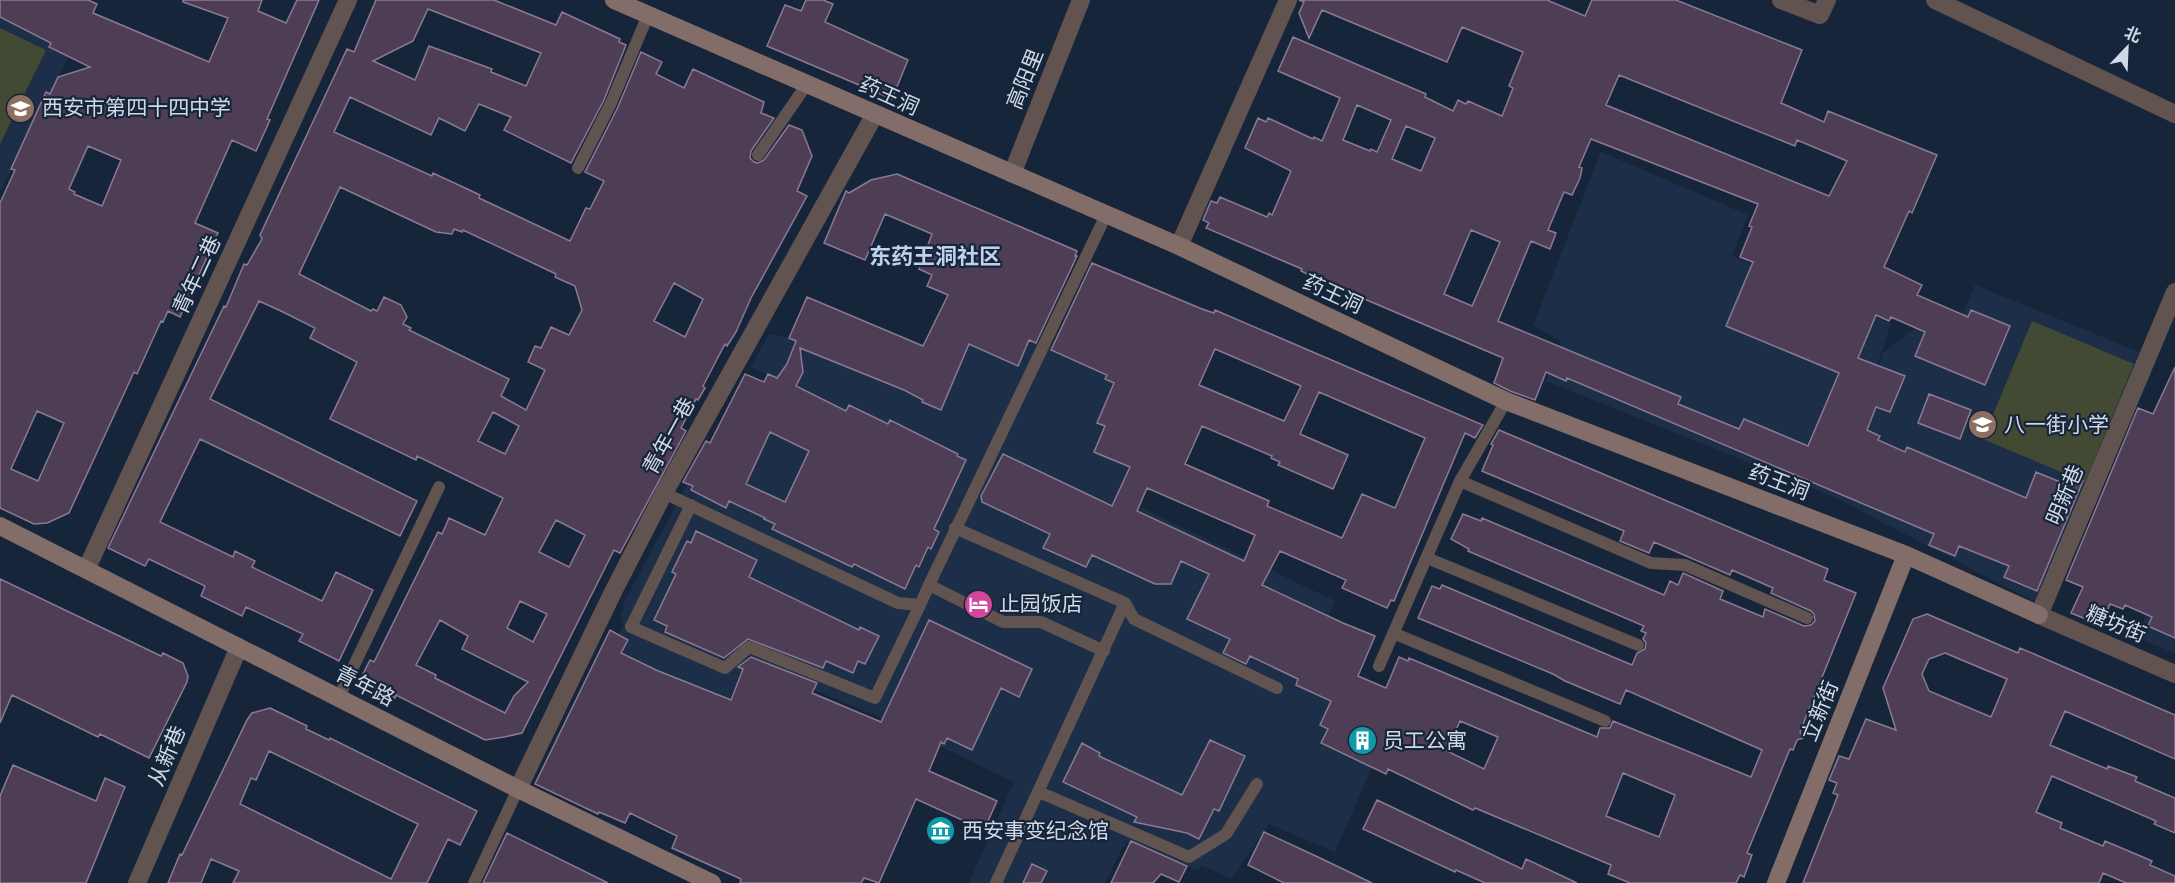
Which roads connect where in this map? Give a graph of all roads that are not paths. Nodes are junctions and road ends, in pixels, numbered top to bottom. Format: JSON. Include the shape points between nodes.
{"nodes":[{"id":1,"x":348,"y":0,"type":"edge"},
{"id":2,"x":614,"y":0,"type":"edge"},
{"id":3,"x":1081,"y":0,"type":"edge"},
{"id":4,"x":1288,"y":0,"type":"edge"},
{"id":5,"x":1781,"y":0,"type":"edge"},
{"id":6,"x":1827,"y":0,"type":"edge"},
{"id":7,"x":1935,"y":0,"type":"edge"},
{"id":8,"x":648,"y":15,"type":"junction"},
{"id":9,"x":807,"y":84,"type":"junction"},
{"id":10,"x":874,"y":114,"type":"junction"},
{"id":11,"x":2175,"y":114,"type":"edge"},
{"id":12,"x":758,"y":155,"type":"dead end"},
{"id":13,"x":578,"y":168,"type":"dead end"},
{"id":14,"x":1011,"y":174,"type":"junction"},
{"id":15,"x":1106,"y":215,"type":"junction"},
{"id":16,"x":1179,"y":246,"type":"junction"},
{"id":17,"x":2175,"y":292,"type":"edge"},
{"id":18,"x":1506,"y":401,"type":"junction"},
{"id":19,"x":1460,"y":481,"type":"junction"},
{"id":20,"x":439,"y":487,"type":"dead end"},
{"id":21,"x":664,"y":493,"type":"junction"},
{"id":22,"x":691,"y":506,"type":"junction"},
{"id":23,"x":0,"y":526,"type":"edge"},
{"id":24,"x":955,"y":528,"type":"junction"},
{"id":25,"x":1906,"y":555,"type":"junction"},
{"id":26,"x":1426,"y":558,"type":"junction"},
{"id":27,"x":87,"y":568,"type":"junction"},
{"id":28,"x":929,"y":585,"type":"junction"},
{"id":29,"x":1125,"y":603,"type":"junction"},
{"id":30,"x":920,"y":605,"type":"junction"},
{"id":31,"x":2039,"y":615,"type":"junction"},
{"id":32,"x":1807,"y":618,"type":"dead end"},
{"id":33,"x":1393,"y":633,"type":"junction"},
{"id":34,"x":1638,"y":645,"type":"dead end"},
{"id":35,"x":239,"y":648,"type":"junction"},
{"id":36,"x":1104,"y":651,"type":"junction"},
{"id":37,"x":1379,"y":666,"type":"dead end"},
{"id":38,"x":2175,"y":674,"type":"edge"},
{"id":39,"x":1277,"y":688,"type":"dead end"},
{"id":40,"x":339,"y":697,"type":"junction"},
{"id":41,"x":1605,"y":721,"type":"dead end"},
{"id":42,"x":1257,"y":784,"type":"dead end"},
{"id":43,"x":518,"y":789,"type":"junction"},
{"id":44,"x":1039,"y":792,"type":"junction"},
{"id":45,"x":137,"y":883,"type":"edge"},
{"id":46,"x":474,"y":883,"type":"edge"},
{"id":47,"x":712,"y":883,"type":"edge"},
{"id":48,"x":996,"y":883,"type":"edge"},
{"id":49,"x":1776,"y":883,"type":"edge"}],
"edges":[{"from":1,"to":27,"type":"street","name":"青年二巷"},
{"from":2,"to":8,"type":"street","name":"药王洞"},
{"from":3,"to":14,"type":"street","name":"高阳里"},
{"from":4,"to":16,"type":"street"},
{"from":5,"to":6,"type":"street","via":[[1820,15]]},
{"from":7,"to":11,"type":"street"},
{"from":8,"to":9,"type":"street","name":"药王洞"},
{"from":8,"to":13,"type":"lane"},
{"from":9,"to":10,"type":"street","name":"药王洞"},
{"from":9,"to":12,"type":"lane"},
{"from":10,"to":14,"type":"street","name":"药王洞"},
{"from":10,"to":21,"type":"street","name":"青年一巷"},
{"from":14,"to":15,"type":"street","name":"药王洞"},
{"from":15,"to":16,"type":"street","name":"药王洞"},
{"from":15,"to":24,"type":"lane"},
{"from":16,"to":18,"type":"street","name":"药王洞"},
{"from":17,"to":31,"type":"street","name":"明新巷"},
{"from":18,"to":19,"type":"lane"},
{"from":18,"to":25,"type":"street","name":"药王洞"},
{"from":19,"to":26,"type":"lane"},
{"from":19,"to":32,"type":"lane","via":[[1651,563],[1685,565]]},
{"from":20,"to":40,"type":"lane"},
{"from":21,"to":22,"type":"lane"},
{"from":21,"to":43,"type":"street","name":"青年一巷"},
{"from":22,"to":30,"type":"lane","via":[[898,603]]},
{"from":22,"to":30,"type":"lane","via":[[631,627],[715,664],[725,668],[749,647],[875,699]]},
{"from":23,"to":27,"type":"street","name":"青年路"},
{"from":24,"to":28,"type":"lane"},
{"from":24,"to":29,"type":"lane"},
{"from":25,"to":31,"type":"street","name":"药王洞"},
{"from":25,"to":49,"type":"street","name":"立新街"},
{"from":26,"to":33,"type":"lane"},
{"from":26,"to":34,"type":"lane"},
{"from":27,"to":35,"type":"street","name":"青年路"},
{"from":28,"to":30,"type":"lane"},
{"from":28,"to":36,"type":"lane","via":[[1003,622],[1041,622]]},
{"from":29,"to":36,"type":"lane"},
{"from":29,"to":39,"type":"lane","via":[[1134,619]]},
{"from":31,"to":38,"type":"street","name":"糖坊街"},
{"from":33,"to":37,"type":"lane"},
{"from":33,"to":41,"type":"lane"},
{"from":35,"to":40,"type":"street","name":"青年路"},
{"from":35,"to":45,"type":"street","name":"从新巷"},
{"from":36,"to":44,"type":"lane"},
{"from":40,"to":43,"type":"street","name":"青年路"},
{"from":42,"to":44,"type":"lane","via":[[1226,834],[1189,857]]},
{"from":43,"to":46,"type":"lane"},
{"from":43,"to":47,"type":"street","name":"青年路"},
{"from":44,"to":48,"type":"lane"}]}
